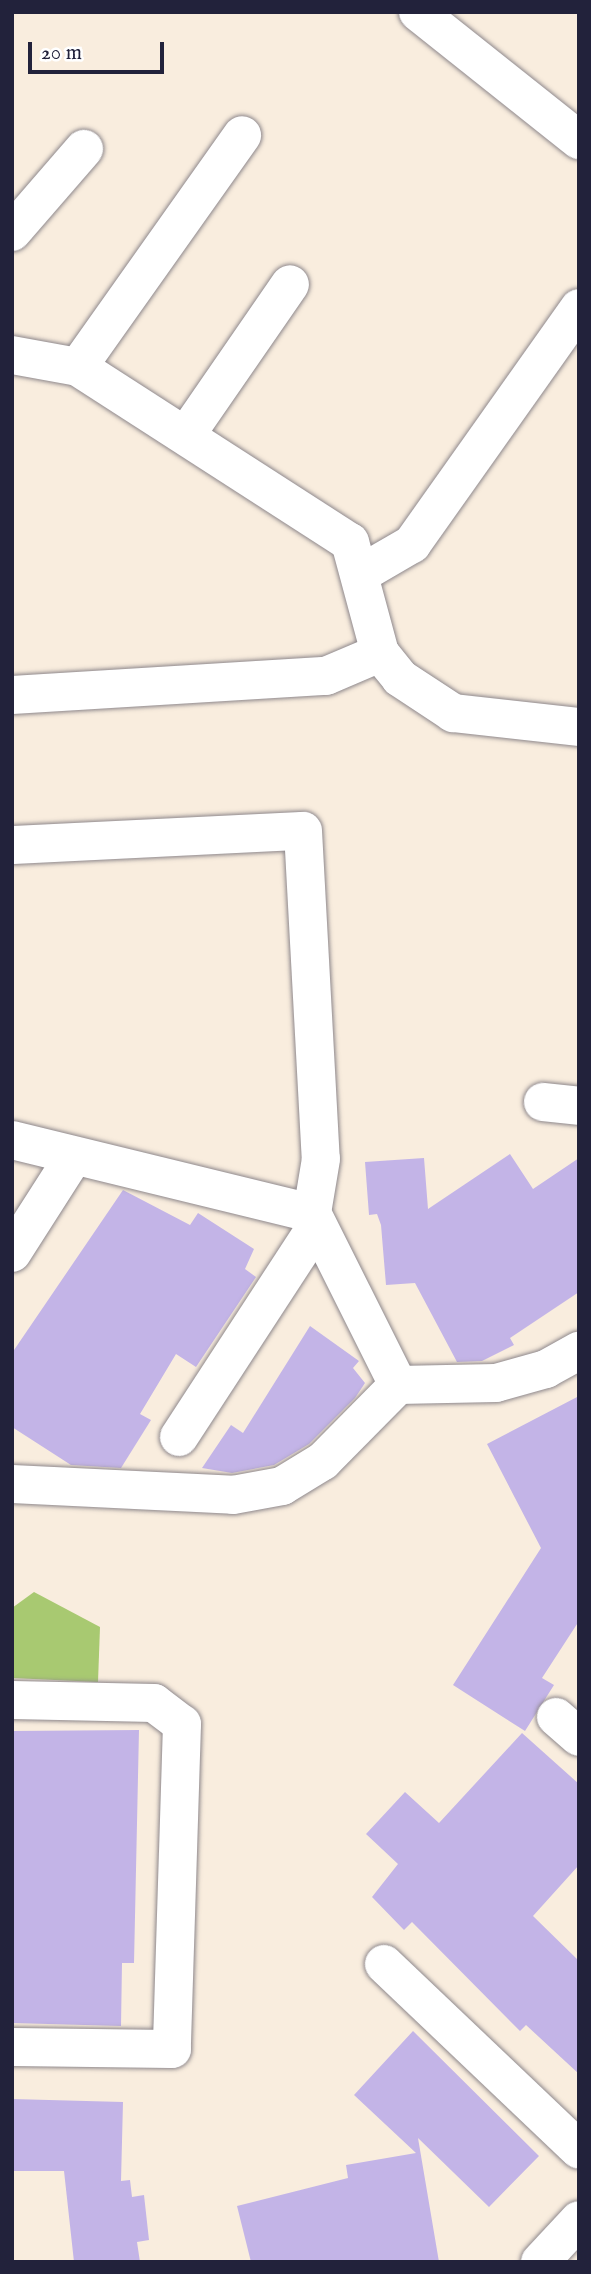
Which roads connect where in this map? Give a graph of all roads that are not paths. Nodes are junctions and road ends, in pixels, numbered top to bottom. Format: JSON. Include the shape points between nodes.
{"nodes":[{"id":1,"x":418,"y":12,"type":"edge"},
{"id":2,"x":242,"y":135,"type":"dead end"},
{"id":3,"x":579,"y":140,"type":"edge"},
{"id":4,"x":84,"y":149,"type":"dead end"},
{"id":5,"x":12,"y":232,"type":"edge"},
{"id":6,"x":290,"y":284,"type":"dead end"},
{"id":7,"x":579,"y":308,"type":"edge"},
{"id":8,"x":12,"y":355,"type":"edge"},
{"id":9,"x":78,"y":368,"type":"junction"},
{"id":10,"x":186,"y":435,"type":"junction"},
{"id":11,"x":362,"y":573,"type":"junction"},
{"id":12,"x":380,"y":653,"type":"junction"},
{"id":13,"x":12,"y":695,"type":"edge"},
{"id":14,"x":579,"y":727,"type":"edge"},
{"id":15,"x":12,"y":845,"type":"edge"},
{"id":16,"x":12,"y":1140,"type":"edge"},
{"id":17,"x":74,"y":1156,"type":"junction"},
{"id":18,"x":314,"y":1219,"type":"junction"},
{"id":19,"x":12,"y":1253,"type":"edge"},
{"id":20,"x":579,"y":1351,"type":"edge"},
{"id":21,"x":398,"y":1385,"type":"junction"},
{"id":22,"x":179,"y":1437,"type":"dead end"},
{"id":23,"x":12,"y":1484,"type":"edge"},
{"id":24,"x":12,"y":1700,"type":"edge"},
{"id":25,"x":384,"y":1964,"type":"dead end"},
{"id":26,"x":12,"y":2046,"type":"edge"},
{"id":27,"x":579,"y":2150,"type":"edge"},
{"id":28,"x":579,"y":2220,"type":"edge"},
{"id":29,"x":540,"y":2262,"type":"edge"}],
"edges":[{"from":1,"to":3,"type":"street"},
{"from":2,"to":9,"type":"street"},
{"from":4,"to":5,"type":"street"},
{"from":6,"to":10,"type":"street"},
{"from":7,"to":11,"type":"street","via":[[412,544]]},
{"from":8,"to":9,"type":"street"},
{"from":9,"to":10,"type":"street"},
{"from":10,"to":11,"type":"street","via":[[350,542]]},
{"from":11,"to":12,"type":"street"},
{"from":12,"to":13,"type":"street","via":[[327,676]]},
{"from":12,"to":14,"type":"street","via":[[400,678],[453,713]]},
{"from":15,"to":18,"type":"street","via":[[303,831],[321,1159]]},
{"from":16,"to":17,"type":"street"},
{"from":17,"to":18,"type":"street"},
{"from":17,"to":19,"type":"street"},
{"from":18,"to":21,"type":"street"},
{"from":18,"to":22,"type":"street"},
{"from":20,"to":21,"type":"street","via":[[547,1369],[496,1383]]},
{"from":21,"to":23,"type":"street","via":[[323,1461],[282,1486],[233,1496]]},
{"from":24,"to":26,"type":"street","via":[[154,1703],[182,1724],[172,2049]]},
{"from":25,"to":27,"type":"street"},
{"from":28,"to":29,"type":"street"}]}
